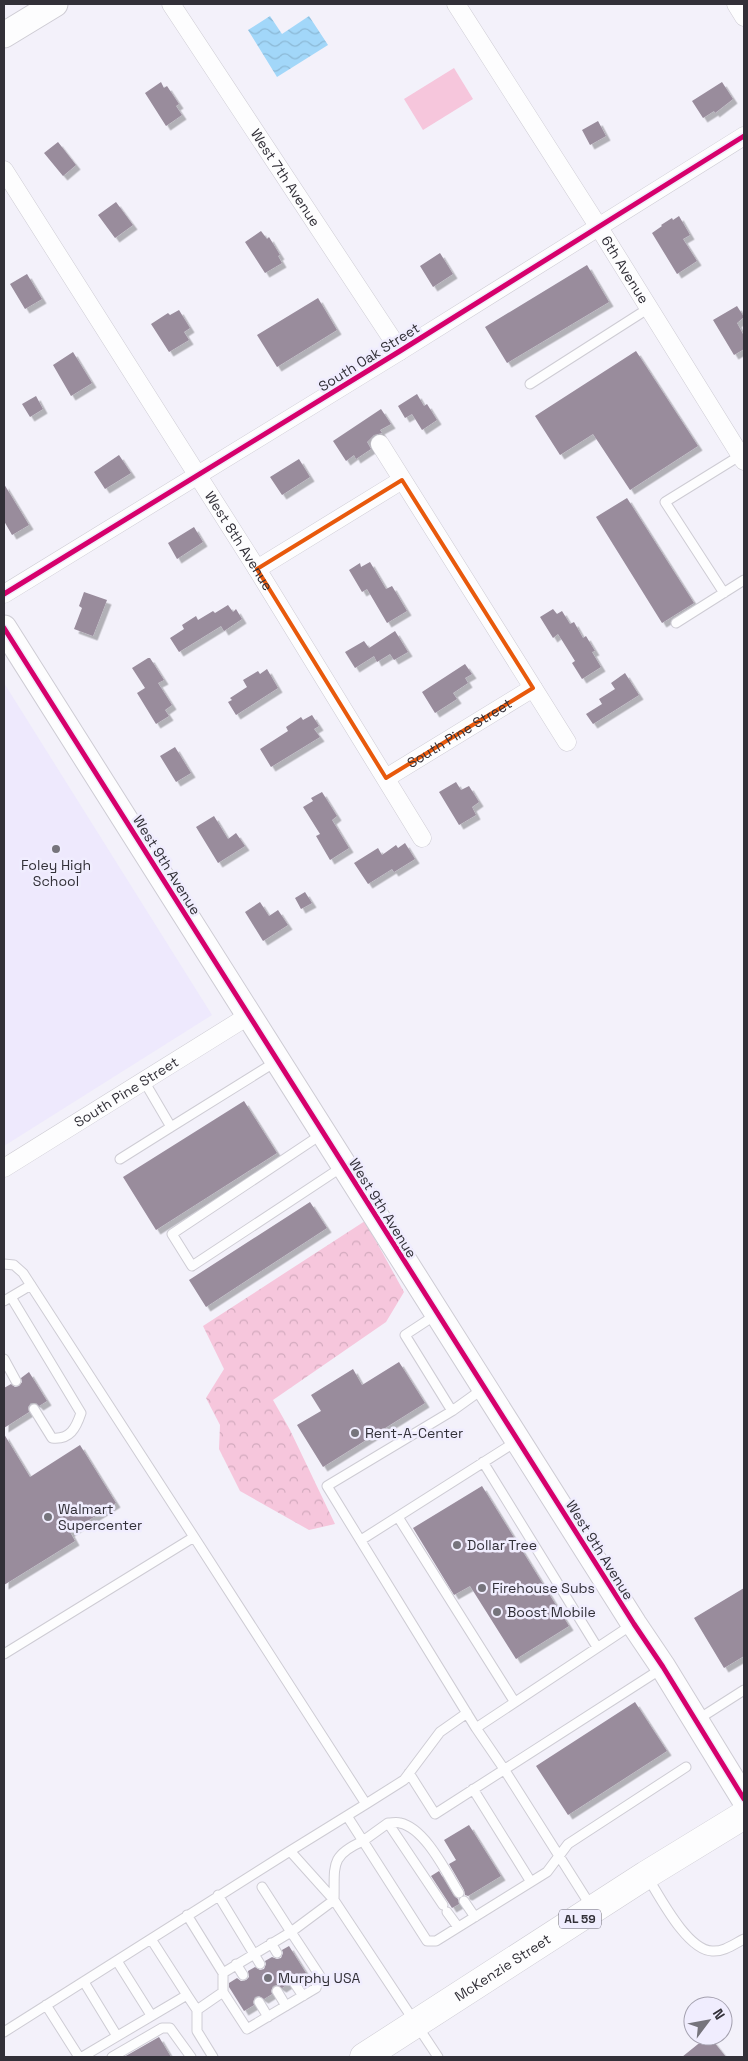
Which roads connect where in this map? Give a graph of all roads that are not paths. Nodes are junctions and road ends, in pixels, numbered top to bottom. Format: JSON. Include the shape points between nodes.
{"nodes":[{"id":1,"x":55,"y":4,"type":"edge"},
{"id":2,"x":170,"y":4,"type":"edge"},
{"id":3,"x":456,"y":4,"type":"edge"},
{"id":4,"x":736,"y":4,"type":"edge"},
{"id":5,"x":744,"y":16,"type":"edge"},
{"id":6,"x":4,"y":35,"type":"edge"},
{"id":7,"x":744,"y":136,"type":"edge"},
{"id":8,"x":4,"y":170,"type":"edge"},
{"id":9,"x":598,"y":226,"type":"junction"},
{"id":10,"x":649,"y":308,"type":"junction"},
{"id":11,"x":400,"y":351,"type":"junction"},
{"id":12,"x":530,"y":384,"type":"dead end"},
{"id":13,"x":380,"y":444,"type":"dead end"},
{"id":14,"x":743,"y":458,"type":"edge"},
{"id":15,"x":198,"y":476,"type":"junction"},
{"id":16,"x":402,"y":480,"type":"junction"},
{"id":17,"x":258,"y":569,"type":"junction"},
{"id":18,"x":744,"y":580,"type":"edge"},
{"id":19,"x":724,"y":593,"type":"junction"},
{"id":20,"x":4,"y":594,"type":"edge"},
{"id":21,"x":676,"y":623,"type":"dead end"},
{"id":22,"x":4,"y":628,"type":"edge"},
{"id":23,"x":533,"y":688,"type":"junction"},
{"id":24,"x":568,"y":742,"type":"dead end"},
{"id":25,"x":386,"y":778,"type":"junction"},
{"id":26,"x":422,"y":838,"type":"dead end"},
{"id":27,"x":248,"y":1016,"type":"junction"},
{"id":28,"x":277,"y":1061,"type":"junction"},
{"id":29,"x":144,"y":1081,"type":"junction"},
{"id":30,"x":171,"y":1127,"type":"junction"},
{"id":31,"x":322,"y":1134,"type":"junction"},
{"id":32,"x":120,"y":1159,"type":"dead end"},
{"id":33,"x":344,"y":1166,"type":"junction"},
{"id":34,"x":4,"y":1168,"type":"edge"},
{"id":35,"x":4,"y":1264,"type":"edge"},
{"id":36,"x":31,"y":1285,"type":"junction"},
{"id":37,"x":7,"y":1299,"type":"edge"},
{"id":38,"x":437,"y":1314,"type":"junction"},
{"id":39,"x":4,"y":1359,"type":"edge"},
{"id":40,"x":16,"y":1381,"type":"dead end"},
{"id":41,"x":484,"y":1388,"type":"junction"},
{"id":42,"x":34,"y":1409,"type":"dead end"},
{"id":43,"x":452,"y":1411,"type":"junction"},
{"id":44,"x":518,"y":1441,"type":"junction"},
{"id":45,"x":483,"y":1462,"type":"junction"},
{"id":46,"x":398,"y":1517,"type":"junction"},
{"id":47,"x":194,"y":1537,"type":"junction"},
{"id":48,"x":361,"y":1540,"type":"junction"},
{"id":49,"x":634,"y":1624,"type":"junction"},
{"id":50,"x":597,"y":1647,"type":"junction"},
{"id":51,"x":4,"y":1654,"type":"edge"},
{"id":52,"x":663,"y":1667,"type":"junction"},
{"id":53,"x":744,"y":1690,"type":"edge"},
{"id":54,"x":514,"y":1701,"type":"junction"},
{"id":55,"x":467,"y":1713,"type":"junction"},
{"id":56,"x":695,"y":1721,"type":"junction"},
{"id":57,"x":476,"y":1728,"type":"junction"},
{"id":58,"x":686,"y":1767,"type":"dead end"},
{"id":59,"x":504,"y":1769,"type":"junction"},
{"id":60,"x":409,"y":1773,"type":"junction"},
{"id":61,"x":473,"y":1790,"type":"junction"},
{"id":62,"x":366,"y":1804,"type":"junction"},
{"id":63,"x":744,"y":1812,"type":"edge"},
{"id":64,"x":347,"y":1816,"type":"junction"},
{"id":65,"x":388,"y":1823,"type":"junction"},
{"id":66,"x":363,"y":1841,"type":"junction"},
{"id":67,"x":290,"y":1850,"type":"junction"},
{"id":68,"x":559,"y":1857,"type":"junction"},
{"id":69,"x":646,"y":1876,"type":"junction"},
{"id":70,"x":531,"y":1882,"type":"junction"},
{"id":71,"x":262,"y":1887,"type":"dead end"},
{"id":72,"x":218,"y":1895,"type":"junction"},
{"id":73,"x":334,"y":1900,"type":"junction"},
{"id":74,"x":593,"y":1910,"type":"junction"},
{"id":75,"x":187,"y":1915,"type":"junction"},
{"id":76,"x":475,"y":1917,"type":"junction"},
{"id":77,"x":458,"y":1928,"type":"junction"},
{"id":78,"x":291,"y":1932,"type":"junction"},
{"id":79,"x":151,"y":1939,"type":"junction"},
{"id":80,"x":744,"y":1939,"type":"edge"},
{"id":81,"x":271,"y":1943,"type":"junction"},
{"id":82,"x":254,"y":1953,"type":"junction"},
{"id":83,"x":277,"y":1953,"type":"dead end"},
{"id":84,"x":118,"y":1960,"type":"junction"},
{"id":85,"x":236,"y":1964,"type":"junction"},
{"id":86,"x":260,"y":1964,"type":"dead end"},
{"id":87,"x":223,"y":1973,"type":"junction"},
{"id":88,"x":243,"y":1975,"type":"dead end"},
{"id":89,"x":294,"y":1981,"type":"dead end"},
{"id":90,"x":84,"y":1982,"type":"junction"},
{"id":91,"x":277,"y":1991,"type":"dead end"},
{"id":92,"x":223,"y":1992,"type":"junction"},
{"id":93,"x":187,"y":1995,"type":"junction"},
{"id":94,"x":303,"y":1996,"type":"junction"},
{"id":95,"x":259,"y":2002,"type":"dead end"},
{"id":96,"x":46,"y":2005,"type":"junction"},
{"id":97,"x":286,"y":2006,"type":"junction"},
{"id":98,"x":197,"y":2010,"type":"junction"},
{"id":99,"x":151,"y":2015,"type":"junction"},
{"id":100,"x":268,"y":2017,"type":"junction"},
{"id":101,"x":416,"y":2023,"type":"junction"},
{"id":102,"x":4,"y":2032,"type":"edge"},
{"id":103,"x":117,"y":2036,"type":"junction"},
{"id":104,"x":80,"y":2057,"type":"edge"},
{"id":105,"x":112,"y":2057,"type":"edge"},
{"id":106,"x":191,"y":2057,"type":"edge"},
{"id":107,"x":213,"y":2057,"type":"edge"},
{"id":108,"x":364,"y":2057,"type":"edge"},
{"id":109,"x":438,"y":2057,"type":"edge"}],
"edges":[{"from":1,"to":6,"type":"street"},
{"from":2,"to":11,"type":"street","name":"West 7th Avenue"},
{"from":3,"to":9,"type":"street","name":"6th Avenue"},
{"from":4,"to":5,"type":"street"},
{"from":7,"to":9,"type":"street","name":"South Oak Street"},
{"from":8,"to":15,"type":"street","name":"West 8th Avenue"},
{"from":9,"to":10,"type":"street","name":"6th Avenue"},
{"from":9,"to":11,"type":"street","name":"South Oak Street"},
{"from":10,"to":12,"type":"lane"},
{"from":10,"to":14,"type":"street","name":"6th Avenue"},
{"from":11,"to":15,"type":"street","name":"South Oak Street"},
{"from":13,"to":16,"type":"street"},
{"from":14,"to":19,"type":"lane","via":[[665,502]]},
{"from":15,"to":17,"type":"street","name":"West 8th Avenue"},
{"from":15,"to":20,"type":"street","name":"South Oak Street"},
{"from":16,"to":17,"type":"street"},
{"from":16,"to":23,"type":"street"},
{"from":17,"to":25,"type":"street","name":"West 8th Avenue"},
{"from":18,"to":19,"type":"lane"},
{"from":19,"to":21,"type":"lane"},
{"from":22,"to":27,"type":"street","name":"West 9th Avenue"},
{"from":23,"to":24,"type":"street"},
{"from":23,"to":25,"type":"street","name":"South Pine Street"},
{"from":25,"to":26,"type":"street","name":"West 8th Avenue"},
{"from":27,"to":28,"type":"street","name":"West 9th Avenue"},
{"from":27,"to":29,"type":"street","name":"South Pine Street"},
{"from":28,"to":30,"type":"lane"},
{"from":28,"to":31,"type":"street","name":"West 9th Avenue"},
{"from":29,"to":30,"type":"lane"},
{"from":29,"to":34,"type":"street","name":"South Pine Street"},
{"from":30,"to":32,"type":"lane"},
{"from":31,"to":33,"type":"street","name":"West 9th Avenue"},
{"from":31,"to":33,"type":"lane","via":[[172,1234],[192,1266]]},
{"from":33,"to":38,"type":"street","name":"West 9th Avenue"},
{"from":35,"to":36,"type":"lane","via":[[23,1273]]},
{"from":36,"to":37,"type":"lane"},
{"from":36,"to":47,"type":"lane"},
{"from":37,"to":42,"type":"lane","via":[[81,1413],[77,1425],[61,1439],[52,1438]]},
{"from":38,"to":41,"type":"street","name":"West 9th Avenue"},
{"from":38,"to":43,"type":"lane","via":[[405,1335]]},
{"from":39,"to":40,"type":"lane"},
{"from":41,"to":43,"type":"lane"},
{"from":41,"to":44,"type":"street","name":"West 9th Avenue"},
{"from":43,"to":48,"type":"lane","via":[[328,1486]]},
{"from":44,"to":45,"type":"lane"},
{"from":44,"to":49,"type":"street","name":"West 9th Avenue"},
{"from":45,"to":46,"type":"lane"},
{"from":45,"to":50,"type":"lane"},
{"from":46,"to":48,"type":"lane"},
{"from":46,"to":54,"type":"lane"},
{"from":47,"to":51,"type":"lane"},
{"from":47,"to":62,"type":"lane"},
{"from":48,"to":55,"type":"lane"},
{"from":49,"to":50,"type":"lane"},
{"from":49,"to":52,"type":"street","name":"West 9th Avenue"},
{"from":50,"to":54,"type":"lane"},
{"from":52,"to":56,"type":"street","name":"West 9th Avenue"},
{"from":52,"to":59,"type":"lane"},
{"from":53,"to":56,"type":"lane"},
{"from":54,"to":57,"type":"lane"},
{"from":55,"to":57,"type":"lane"},
{"from":55,"to":60,"type":"lane","via":[[440,1732]]},
{"from":56,"to":63,"type":"street","name":"West 9th Avenue"},
{"from":57,"to":59,"type":"lane"},
{"from":58,"to":68,"type":"lane","via":[[568,1844]]},
{"from":59,"to":61,"type":"lane"},
{"from":59,"to":68,"type":"lane"},
{"from":60,"to":61,"type":"lane","via":[[435,1814]]},
{"from":60,"to":62,"type":"lane","via":[[404,1780]]},
{"from":61,"to":70,"type":"lane"},
{"from":62,"to":64,"type":"lane"},
{"from":63,"to":69,"type":"main road","name":"McKenzie Street","number":"AL 59"},
{"from":64,"to":66,"type":"lane"},
{"from":64,"to":67,"type":"lane"},
{"from":65,"to":66,"type":"lane"},
{"from":65,"to":76,"type":"lane","via":[[400,1822],[423,1837]]},
{"from":65,"to":77,"type":"lane"},
{"from":66,"to":73,"type":"lane","via":[[342,1852],[335,1863]]},
{"from":66,"to":77,"type":"lane","via":[[427,1941],[436,1941]]},
{"from":67,"to":72,"type":"lane"},
{"from":67,"to":73,"type":"lane"},
{"from":68,"to":70,"type":"lane","via":[[547,1872]]},
{"from":68,"to":74,"type":"lane"},
{"from":69,"to":74,"type":"main road","name":"McKenzie Street","number":"AL 59"},
{"from":69,"to":80,"type":"lane","via":[[679,1927],[702,1948],[723,1950]]},
{"from":70,"to":76,"type":"lane"},
{"from":71,"to":78,"type":"lane"},
{"from":72,"to":75,"type":"lane"},
{"from":72,"to":82,"type":"lane"},
{"from":73,"to":78,"type":"lane"},
{"from":73,"to":101,"type":"lane"},
{"from":74,"to":101,"type":"main road","name":"McKenzie Street","number":"AL 59"},
{"from":75,"to":79,"type":"lane"},
{"from":75,"to":87,"type":"lane"},
{"from":76,"to":77,"type":"lane"},
{"from":78,"to":81,"type":"lane"},
{"from":78,"to":94,"type":"lane","via":[[320,1976],[316,1988]]},
{"from":79,"to":84,"type":"lane"},
{"from":79,"to":93,"type":"lane"},
{"from":81,"to":82,"type":"lane"},
{"from":81,"to":83,"type":"lane"},
{"from":82,"to":85,"type":"lane"},
{"from":82,"to":86,"type":"lane"},
{"from":84,"to":90,"type":"lane"},
{"from":84,"to":99,"type":"lane"},
{"from":85,"to":87,"type":"lane"},
{"from":85,"to":88,"type":"lane"},
{"from":87,"to":92,"type":"lane"},
{"from":89,"to":94,"type":"lane"},
{"from":90,"to":96,"type":"lane"},
{"from":90,"to":103,"type":"lane"},
{"from":91,"to":97,"type":"lane"},
{"from":92,"to":98,"type":"lane"},
{"from":92,"to":100,"type":"lane","via":[[248,2029]]},
{"from":93,"to":98,"type":"lane"},
{"from":93,"to":99,"type":"lane"},
{"from":94,"to":97,"type":"lane"},
{"from":95,"to":100,"type":"lane"},
{"from":96,"to":102,"type":"lane"},
{"from":96,"to":104,"type":"lane"},
{"from":97,"to":100,"type":"lane"},
{"from":98,"to":107,"type":"lane","via":[[197,2031]]},
{"from":99,"to":103,"type":"lane"},
{"from":101,"to":108,"type":"main road","name":"McKenzie Street","number":"AL 59"},
{"from":101,"to":109,"type":"lane"},
{"from":103,"to":104,"type":"lane"},
{"from":105,"to":106,"type":"lane","via":[[162,2028],[170,2028]]}]}
